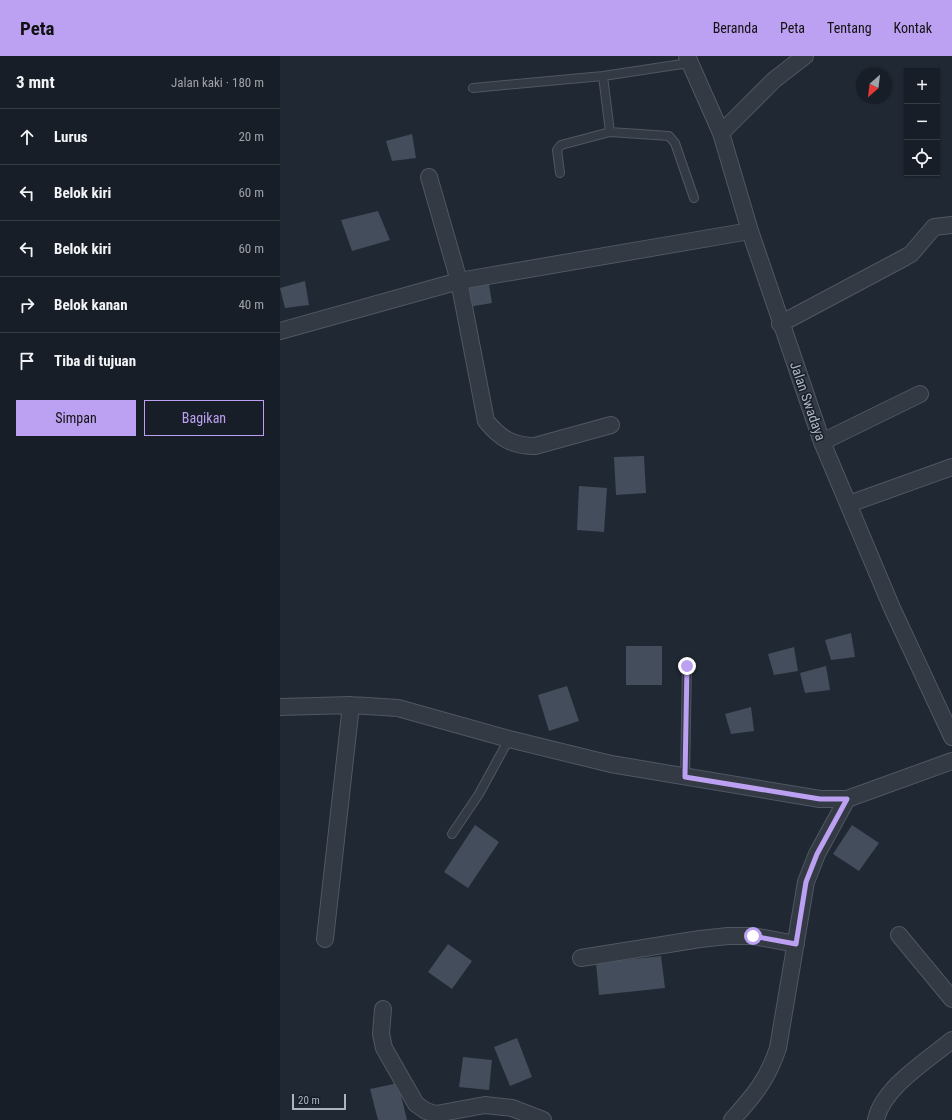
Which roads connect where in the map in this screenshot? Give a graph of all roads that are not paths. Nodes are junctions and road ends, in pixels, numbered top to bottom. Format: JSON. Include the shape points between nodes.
{"nodes":[{"id":1,"x":805,"y":56,"type":"edge"},
{"id":2,"x":688,"y":60,"type":"edge"},
{"id":3,"x":603,"y":76,"type":"junction"},
{"id":4,"x":473,"y":88,"type":"dead end"},
{"id":5,"x":610,"y":132,"type":"junction"},
{"id":6,"x":721,"y":133,"type":"junction"},
{"id":7,"x":560,"y":173,"type":"dead end"},
{"id":8,"x":429,"y":176,"type":"dead end"},
{"id":9,"x":694,"y":198,"type":"dead end"},
{"id":10,"x":952,"y":226,"type":"edge"},
{"id":11,"x":750,"y":231,"type":"junction"},
{"id":12,"x":458,"y":281,"type":"junction"},
{"id":13,"x":780,"y":324,"type":"junction"},
{"id":14,"x":280,"y":331,"type":"edge"},
{"id":15,"x":920,"y":394,"type":"dead end"},
{"id":16,"x":611,"y":425,"type":"dead end"},
{"id":17,"x":822,"y":442,"type":"junction"},
{"id":18,"x":952,"y":467,"type":"edge"},
{"id":19,"x":849,"y":504,"type":"junction"},
{"id":20,"x":687,"y":666,"type":"dead end"},
{"id":21,"x":351,"y":705,"type":"junction"},
{"id":22,"x":280,"y":707,"type":"edge"},
{"id":23,"x":952,"y":737,"type":"edge"},
{"id":24,"x":509,"y":738,"type":"junction"},
{"id":25,"x":952,"y":761,"type":"edge"},
{"id":26,"x":685,"y":777,"type":"junction"},
{"id":27,"x":847,"y":799,"type":"junction"},
{"id":28,"x":452,"y":834,"type":"dead end"},
{"id":29,"x":899,"y":936,"type":"dead end"},
{"id":30,"x":325,"y":939,"type":"dead end"},
{"id":31,"x":796,"y":944,"type":"junction"},
{"id":32,"x":581,"y":958,"type":"dead end"},
{"id":33,"x":952,"y":999,"type":"edge"},
{"id":34,"x":383,"y":1009,"type":"dead end"},
{"id":35,"x":952,"y":1040,"type":"edge"},
{"id":36,"x":543,"y":1120,"type":"edge"},
{"id":37,"x":732,"y":1120,"type":"edge"},
{"id":38,"x":876,"y":1120,"type":"edge"}],
"edges":[{"from":1,"to":6,"type":"street","via":[[774,80]]},
{"from":2,"to":3,"type":"lane"},
{"from":2,"to":6,"type":"street","name":"Jalan Swadaya"},
{"from":3,"to":4,"type":"lane"},
{"from":3,"to":5,"type":"lane"},
{"from":5,"to":7,"type":"lane","via":[[561,145],[557,150]]},
{"from":5,"to":9,"type":"lane","via":[[669,136],[675,144]]},
{"from":6,"to":11,"type":"street","name":"Jalan Swadaya"},
{"from":8,"to":12,"type":"street"},
{"from":10,"to":13,"type":"street","via":[[934,226],[910,254]]},
{"from":11,"to":12,"type":"street"},
{"from":11,"to":13,"type":"street","name":"Jalan Swadaya"},
{"from":12,"to":14,"type":"street"},
{"from":12,"to":16,"type":"street","via":[[486,420],[497,434],[509,442],[535,446]]},
{"from":13,"to":17,"type":"street","name":"Jalan Swadaya"},
{"from":15,"to":17,"type":"street"},
{"from":17,"to":19,"type":"street","name":"Jalan Swadaya"},
{"from":18,"to":19,"type":"street"},
{"from":19,"to":23,"type":"street","name":"Jalan Swadaya","via":[[892,608]]},
{"from":20,"to":26,"type":"lane"},
{"from":21,"to":22,"type":"street"},
{"from":21,"to":24,"type":"street","via":[[398,708]]},
{"from":21,"to":30,"type":"street"},
{"from":24,"to":26,"type":"street","via":[[611,764]]},
{"from":24,"to":28,"type":"lane","via":[[479,794]]},
{"from":25,"to":27,"type":"street"},
{"from":26,"to":27,"type":"street","via":[[820,799]]},
{"from":27,"to":31,"type":"street","via":[[817,854],[806,882]]},
{"from":29,"to":33,"type":"street"},
{"from":31,"to":32,"type":"street","via":[[753,936],[728,936],[700,938]]},
{"from":31,"to":37,"type":"street","via":[[778,1048],[771,1070]]},
{"from":34,"to":36,"type":"street","via":[[381,1034],[384,1048],[416,1104],[426,1111],[436,1114],[485,1105],[512,1108]]},
{"from":35,"to":38,"type":"street","via":[[894,1088],[885,1098]]}]}
